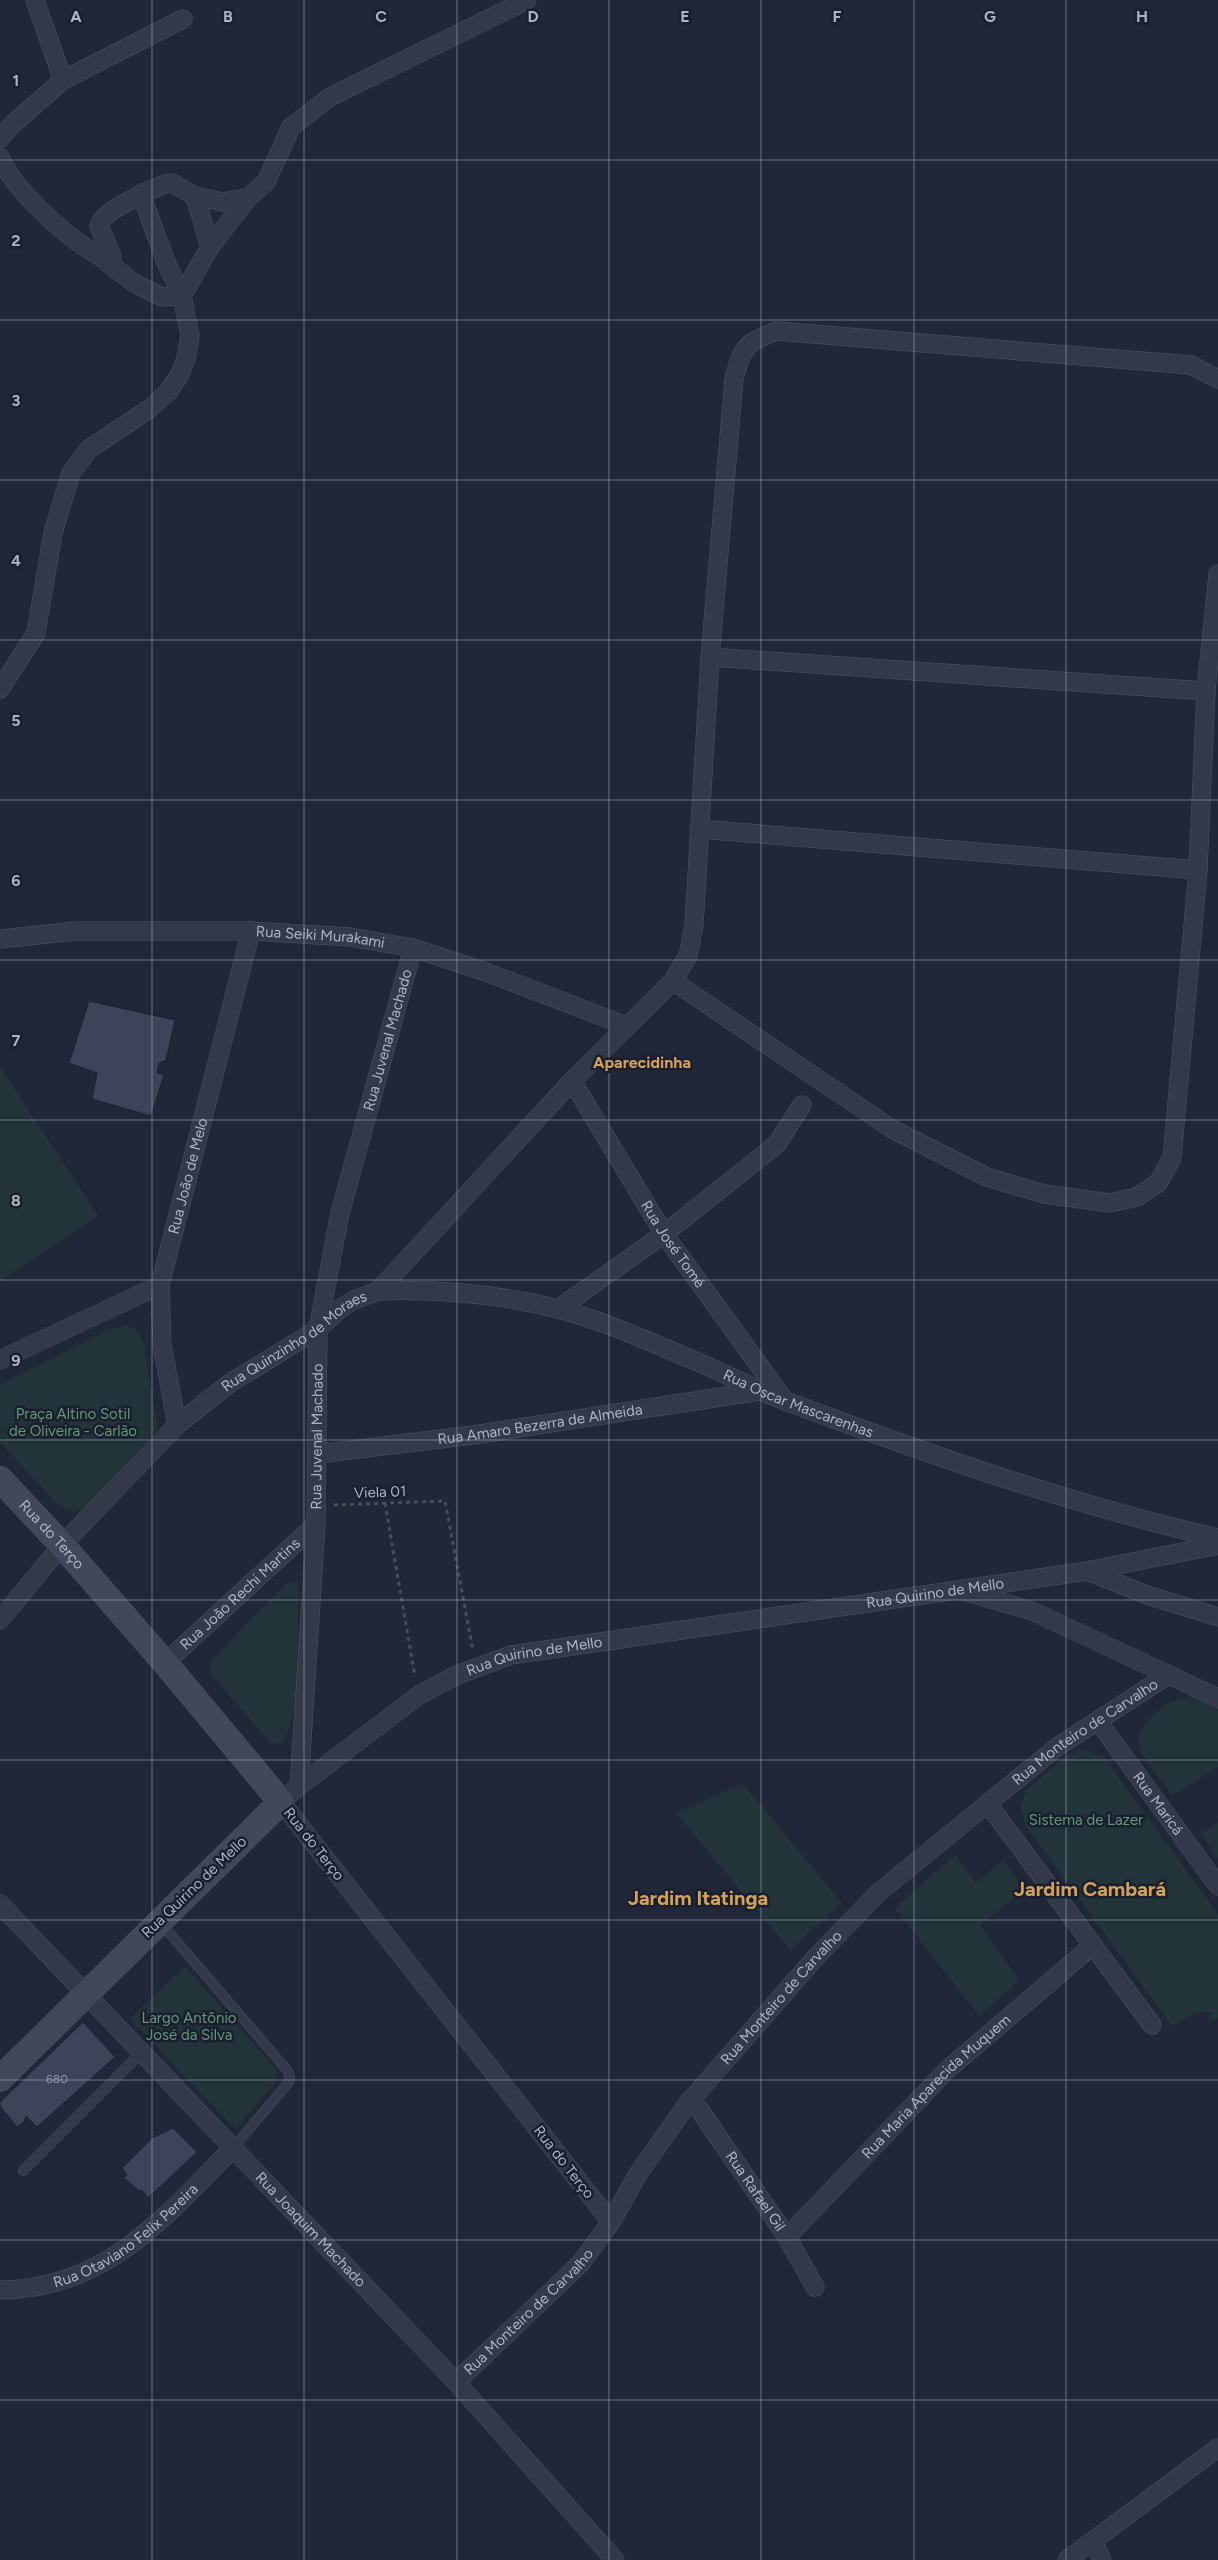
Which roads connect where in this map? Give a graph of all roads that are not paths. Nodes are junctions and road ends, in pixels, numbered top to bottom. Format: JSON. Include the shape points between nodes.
{"nodes":[{"id":1,"x":35,"y":0,"type":"edge"},
{"id":2,"x":528,"y":0,"type":"edge"},
{"id":3,"x":183,"y":19,"type":"dead end"},
{"id":4,"x":63,"y":80,"type":"junction"},
{"id":5,"x":0,"y":138,"type":"edge"},
{"id":6,"x":0,"y":157,"type":"edge"},
{"id":7,"x":141,"y":194,"type":"junction"},
{"id":8,"x":195,"y":196,"type":"junction"},
{"id":9,"x":248,"y":198,"type":"junction"},
{"id":10,"x":210,"y":246,"type":"junction"},
{"id":11,"x":99,"y":256,"type":"junction"},
{"id":12,"x":182,"y":296,"type":"junction"},
{"id":13,"x":1218,"y":379,"type":"edge"},
{"id":14,"x":1218,"y":574,"type":"edge"},
{"id":15,"x":710,"y":657,"type":"junction"},
{"id":16,"x":0,"y":690,"type":"edge"},
{"id":17,"x":1206,"y":691,"type":"junction"},
{"id":18,"x":699,"y":829,"type":"junction"},
{"id":19,"x":1198,"y":870,"type":"junction"},
{"id":20,"x":251,"y":931,"type":"junction"},
{"id":21,"x":0,"y":939,"type":"edge"},
{"id":22,"x":413,"y":948,"type":"junction"},
{"id":23,"x":673,"y":981,"type":"junction"},
{"id":24,"x":627,"y":1026,"type":"junction"},
{"id":25,"x":572,"y":1081,"type":"junction"},
{"id":26,"x":802,"y":1105,"type":"dead end"},
{"id":27,"x":664,"y":1234,"type":"junction"},
{"id":28,"x":160,"y":1285,"type":"junction"},
{"id":29,"x":378,"y":1290,"type":"junction"},
{"id":30,"x":558,"y":1309,"type":"junction"},
{"id":31,"x":318,"y":1329,"type":"junction"},
{"id":32,"x":0,"y":1360,"type":"edge"},
{"id":33,"x":760,"y":1391,"type":"junction"},
{"id":34,"x":786,"y":1402,"type":"junction"},
{"id":35,"x":177,"y":1425,"type":"junction"},
{"id":36,"x":318,"y":1454,"type":"junction"},
{"id":37,"x":0,"y":1479,"type":"edge"},
{"id":38,"x":316,"y":1524,"type":"junction"},
{"id":39,"x":1218,"y":1538,"type":"edge"},
{"id":40,"x":62,"y":1545,"type":"junction"},
{"id":41,"x":1218,"y":1545,"type":"edge"},
{"id":42,"x":1087,"y":1571,"type":"junction"},
{"id":43,"x":958,"y":1590,"type":"junction"},
{"id":44,"x":1218,"y":1617,"type":"edge"},
{"id":45,"x":0,"y":1620,"type":"edge"},
{"id":46,"x":165,"y":1663,"type":"junction"},
{"id":47,"x":1168,"y":1675,"type":"junction"},
{"id":48,"x":1218,"y":1698,"type":"edge"},
{"id":49,"x":1098,"y":1720,"type":"junction"},
{"id":50,"x":290,"y":1794,"type":"junction"},
{"id":51,"x":988,"y":1804,"type":"junction"},
{"id":52,"x":1218,"y":1886,"type":"edge"},
{"id":53,"x":0,"y":1904,"type":"edge"},
{"id":54,"x":159,"y":1920,"type":"junction"},
{"id":55,"x":1093,"y":1945,"type":"junction"},
{"id":56,"x":86,"y":1993,"type":"junction"},
{"id":57,"x":1152,"y":2025,"type":"dead end"},
{"id":58,"x":142,"y":2052,"type":"junction"},
{"id":59,"x":0,"y":2079,"type":"edge"},
{"id":60,"x":692,"y":2099,"type":"junction"},
{"id":61,"x":233,"y":2148,"type":"junction"},
{"id":62,"x":23,"y":2171,"type":"dead end"},
{"id":63,"x":611,"y":2222,"type":"junction"},
{"id":64,"x":787,"y":2237,"type":"junction"},
{"id":65,"x":814,"y":2287,"type":"dead end"},
{"id":66,"x":0,"y":2290,"type":"edge"},
{"id":67,"x":456,"y":2382,"type":"junction"},
{"id":68,"x":1218,"y":2448,"type":"edge"},
{"id":69,"x":1094,"y":2540,"type":"junction"},
{"id":70,"x":615,"y":2560,"type":"edge"},
{"id":71,"x":1068,"y":2560,"type":"edge"},
{"id":72,"x":1102,"y":2560,"type":"edge"}],
"edges":[{"from":1,"to":4,"type":"street"},
{"from":2,"to":9,"type":"street","via":[[330,97],[291,127],[266,182]]},
{"from":3,"to":4,"type":"street"},
{"from":4,"to":5,"type":"street"},
{"from":6,"to":11,"type":"street","via":[[27,195],[68,236]]},
{"from":7,"to":8,"type":"street","via":[[172,183]]},
{"from":7,"to":11,"type":"street","via":[[100,222],[112,256],[109,259]]},
{"from":7,"to":12,"type":"street"},
{"from":8,"to":9,"type":"street","via":[[223,202]]},
{"from":8,"to":10,"type":"street"},
{"from":9,"to":10,"type":"street"},
{"from":10,"to":12,"type":"street"},
{"from":11,"to":12,"type":"street","via":[[134,283],[162,296]]},
{"from":12,"to":16,"type":"street","via":[[190,336],[179,376],[168,392],[149,409],[89,449],[71,473],[53,533],[36,633]]},
{"from":13,"to":15,"type":"street","name":"Rua Quinzinho de Moraes","via":[[1191,365],[1181,364],[776,331],[754,340],[742,352],[734,379]]},
{"from":14,"to":17,"type":"street"},
{"from":15,"to":17,"type":"street"},
{"from":15,"to":18,"type":"street","name":"Rua Quinzinho de Moraes"},
{"from":17,"to":19,"type":"street"},
{"from":18,"to":19,"type":"street"},
{"from":18,"to":23,"type":"street","name":"Rua Quinzinho de Moraes","via":[[694,925],[688,956]]},
{"from":19,"to":23,"type":"street","via":[[1172,1158],[1158,1183],[1138,1197],[1110,1202],[1044,1194],[987,1177],[901,1134]]},
{"from":20,"to":21,"type":"street","name":"Rua Seiki Murakami","via":[[76,931]]},
{"from":20,"to":22,"type":"street","name":"Rua Seiki Murakami","via":[[350,937]]},
{"from":20,"to":28,"type":"street","name":"Rua João de Melo"},
{"from":22,"to":24,"type":"street","name":"Rua Seiki Murakami"},
{"from":22,"to":31,"type":"street","name":"Rua Juvenal Machado","via":[[340,1213]]},
{"from":23,"to":24,"type":"street","name":"Rua Quinzinho de Moraes"},
{"from":24,"to":25,"type":"street","name":"Rua Quinzinho de Moraes"},
{"from":25,"to":27,"type":"street","name":"Rua José Tomé"},
{"from":25,"to":29,"type":"street","name":"Rua Quinzinho de Moraes"},
{"from":26,"to":27,"type":"street","via":[[777,1144]]},
{"from":27,"to":30,"type":"street"},
{"from":27,"to":34,"type":"street","name":"Rua José Tomé"},
{"from":28,"to":32,"type":"street"},
{"from":28,"to":35,"type":"street","name":"Rua João de Melo","via":[[162,1345]]},
{"from":29,"to":30,"type":"street","name":"Rua Oscar Mascarenhas","via":[[446,1291]]},
{"from":29,"to":31,"type":"street","name":"Rua Quinzinho de Moraes","via":[[341,1308]]},
{"from":30,"to":33,"type":"street","name":"Rua Oscar Mascarenhas","via":[[686,1357]]},
{"from":31,"to":35,"type":"street","name":"Rua Quinzinho de Moraes","via":[[230,1384]]},
{"from":31,"to":36,"type":"street","name":"Rua Juvenal Machado"},
{"from":33,"to":34,"type":"street","name":"Rua Oscar Mascarenhas"},
{"from":33,"to":36,"type":"street","name":"Rua Amaro Bezerra de Almeida","via":[[473,1435]]},
{"from":34,"to":39,"type":"street","name":"Rua Oscar Mascarenhas","via":[[1031,1486],[1165,1526]]},
{"from":35,"to":40,"type":"street","name":"Rua Quinzinho de Moraes"},
{"from":36,"to":38,"type":"street","name":"Rua Juvenal Machado"},
{"from":37,"to":40,"type":"street","name":"Rua do Terço"},
{"from":38,"to":46,"type":"street","name":"Rua João Rechi Martins"},
{"from":38,"to":50,"type":"street","name":"Rua Juvenal Machado"},
{"from":40,"to":45,"type":"street","name":"Rua Quinzinho de Moraes"},
{"from":40,"to":46,"type":"street","name":"Rua do Terço"},
{"from":41,"to":42,"type":"street","name":"Rua Quirino de Mello"},
{"from":42,"to":43,"type":"street","name":"Rua Quirino de Mello"},
{"from":42,"to":44,"type":"street","via":[[1156,1598]]},
{"from":43,"to":47,"type":"street","via":[[1032,1610]]},
{"from":43,"to":50,"type":"street","name":"Rua Quirino de Mello","via":[[512,1655],[418,1695]]},
{"from":46,"to":50,"type":"street","name":"Rua do Terço"},
{"from":47,"to":48,"type":"street"},
{"from":47,"to":49,"type":"street","name":"Rua Monteiro de Carvalho"},
{"from":49,"to":51,"type":"street","name":"Rua Monteiro de Carvalho","via":[[1057,1747]]},
{"from":49,"to":52,"type":"street","name":"Rua Maricá"},
{"from":50,"to":54,"type":"street","name":"Rua Quirino de Mello"},
{"from":50,"to":63,"type":"street","name":"Rua do Terço"},
{"from":51,"to":55,"type":"street"},
{"from":51,"to":60,"type":"street","name":"Rua Monteiro de Carvalho","via":[[878,1893],[816,1957]]},
{"from":53,"to":56,"type":"street","name":"Rua Joaquim Machado"},
{"from":54,"to":56,"type":"street","name":"Rua Quirino de Mello"},
{"from":54,"to":61,"type":"lane","via":[[290,2076]]},
{"from":55,"to":57,"type":"street"},
{"from":55,"to":64,"type":"street","name":"Rua Maria Aparecida Muquem","via":[[947,2070]]},
{"from":56,"to":58,"type":"street","name":"Rua Joaquim Machado"},
{"from":56,"to":59,"type":"street","name":"Rua Quirino de Mello"},
{"from":58,"to":61,"type":"street","name":"Rua Joaquim Machado"},
{"from":58,"to":62,"type":"lane"},
{"from":60,"to":63,"type":"street","name":"Rua Monteiro de Carvalho","via":[[638,2174]]},
{"from":60,"to":64,"type":"street","name":"Rua Rafael Gil"},
{"from":61,"to":66,"type":"street","name":"Rua Otaviano Felix Pereira","via":[[146,2234],[106,2263],[63,2281],[23,2290]]},
{"from":61,"to":67,"type":"street","name":"Rua Joaquim Machado"},
{"from":63,"to":67,"type":"street","name":"Rua Monteiro de Carvalho","via":[[580,2264]]},
{"from":64,"to":65,"type":"street","name":"Rua Rafael Gil"},
{"from":67,"to":70,"type":"street","name":"Rua Joaquim Machado"},
{"from":68,"to":69,"type":"street"},
{"from":69,"to":71,"type":"street"},
{"from":69,"to":72,"type":"street"}]}
